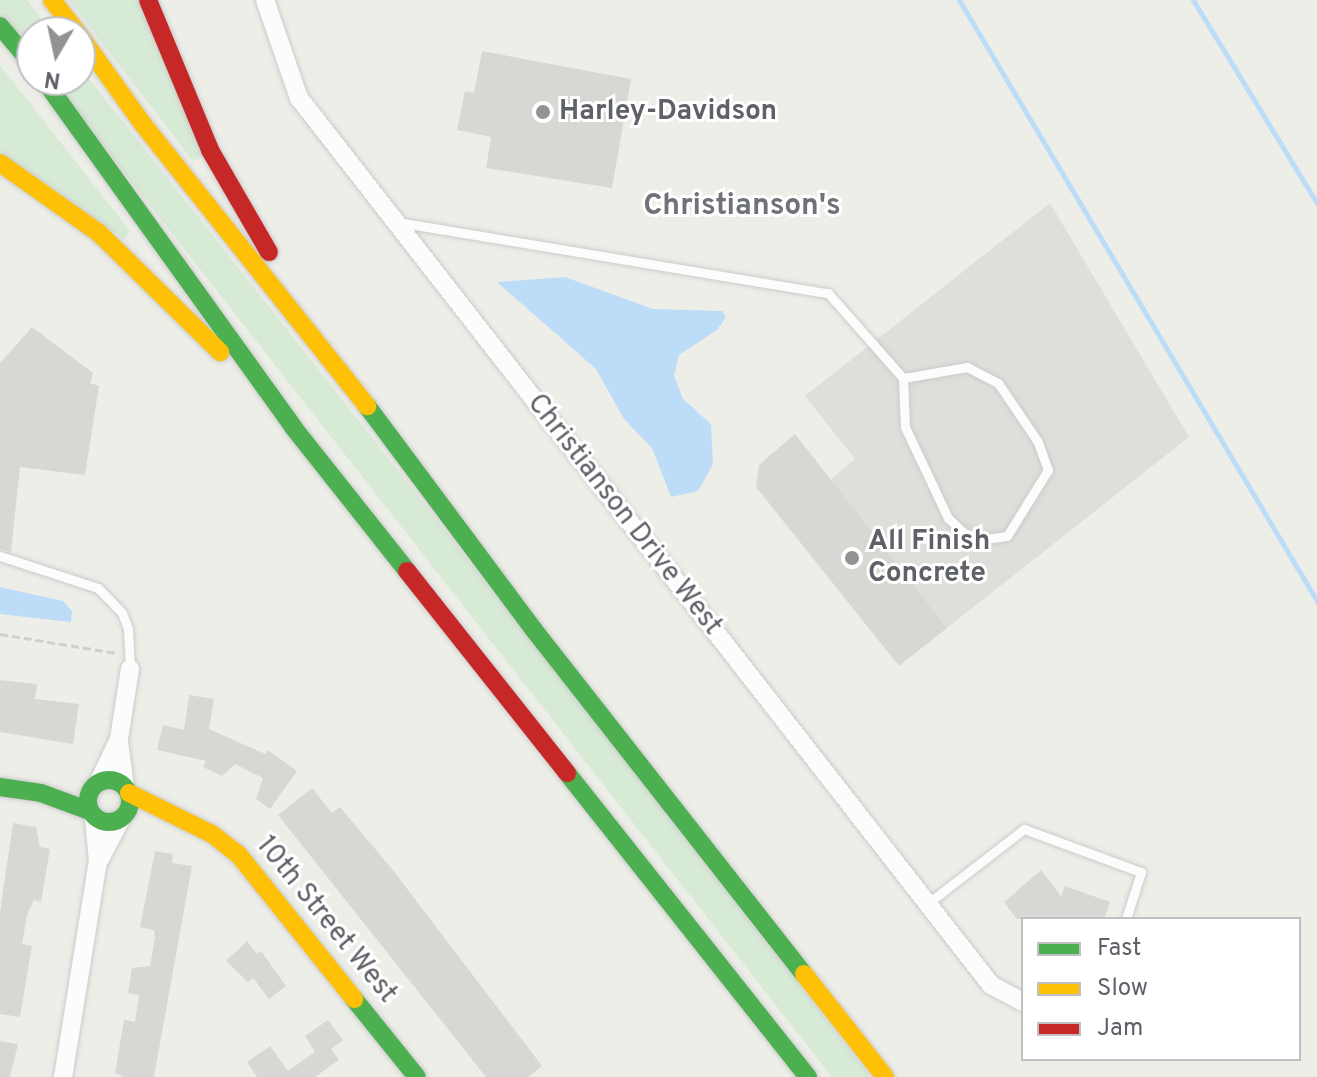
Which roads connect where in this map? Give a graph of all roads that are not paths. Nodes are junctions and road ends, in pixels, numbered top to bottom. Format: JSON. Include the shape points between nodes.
{"nodes":[{"id":1,"x":52,"y":0,"type":"edge"},
{"id":2,"x":148,"y":0,"type":"edge"},
{"id":3,"x":265,"y":0,"type":"edge"},
{"id":4,"x":65,"y":16,"type":"edge"},
{"id":5,"x":0,"y":26,"type":"edge"},
{"id":6,"x":16,"y":45,"type":"edge"},
{"id":7,"x":96,"y":58,"type":"edge"},
{"id":8,"x":55,"y":96,"type":"edge"},
{"id":9,"x":0,"y":163,"type":"edge"},
{"id":10,"x":394,"y":221,"type":"junction"},
{"id":11,"x":903,"y":378,"type":"junction"},
{"id":12,"x":353,"y":388,"type":"junction"},
{"id":13,"x":270,"y":396,"type":"junction"},
{"id":14,"x":0,"y":556,"type":"edge"},
{"id":15,"x":131,"y":663,"type":"joint"},
{"id":16,"x":119,"y":739,"type":"junction"},
{"id":17,"x":96,"y":783,"type":"junction"},
{"id":18,"x":0,"y":787,"type":"edge"},
{"id":19,"x":127,"y":790,"type":"junction"},
{"id":20,"x":41,"y":793,"type":"junction"},
{"id":21,"x":92,"y":814,"type":"junction"},
{"id":22,"x":123,"y":816,"type":"junction"},
{"id":23,"x":177,"y":817,"type":"junction"},
{"id":24,"x":98,"y":862,"type":"junction"},
{"id":25,"x":927,"y":904,"type":"junction"},
{"id":26,"x":1127,"y":917,"type":"edge"},
{"id":27,"x":1021,"y":1001,"type":"edge"},
{"id":28,"x":408,"y":1074,"type":"edge"},
{"id":29,"x":63,"y":1077,"type":"edge"},
{"id":30,"x":808,"y":1077,"type":"edge"},
{"id":31,"x":885,"y":1077,"type":"edge"}],
"edges":[{"from":1,"to":4,"type":"main road"},
{"from":2,"to":12,"type":"main road","via":[[210,150]]},
{"from":3,"to":10,"type":"street","name":"Christianson Drive West","via":[[299,98]]},
{"from":5,"to":6,"type":"main road"},
{"from":7,"to":12,"type":"main road"},
{"from":8,"to":13,"type":"main road"},
{"from":9,"to":13,"type":"main road","via":[[99,233]]},
{"from":10,"to":11,"type":"lane","via":[[828,293]]},
{"from":10,"to":25,"type":"street","name":"Christianson Drive West"},
{"from":11,"to":11,"type":"lane","via":[[905,427],[948,518],[975,536],[1007,536],[1048,470],[1038,442],[998,383],[967,367]]},
{"from":12,"to":31,"type":"main road","via":[[534,630]]},
{"from":13,"to":30,"type":"main road"},
{"from":14,"to":15,"type":"lane","via":[[98,588],[122,613]]},
{"from":15,"to":16,"type":"street"},
{"from":16,"to":17,"type":"street"},
{"from":16,"to":19,"type":"street"},
{"from":17,"to":19,"type":"main road","via":[[113,780]]},
{"from":17,"to":20,"type":"main road"},
{"from":17,"to":21,"type":"main road","via":[[87,799]]},
{"from":18,"to":20,"type":"main road"},
{"from":19,"to":22,"type":"main road"},
{"from":19,"to":23,"type":"main road","name":"10th Street West"},
{"from":20,"to":21,"type":"main road"},
{"from":21,"to":22,"type":"main road","via":[[107,822]]},
{"from":21,"to":24,"type":"street"},
{"from":22,"to":23,"type":"main road","name":"10th Street West"},
{"from":22,"to":24,"type":"street"},
{"from":23,"to":28,"type":"main road","name":"10th Street West","via":[[238,854]]},
{"from":24,"to":29,"type":"street"},
{"from":25,"to":26,"type":"lane","via":[[1024,829],[1141,872]]},
{"from":25,"to":27,"type":"street","name":"Christianson Drive West","via":[[991,985]]}]}
